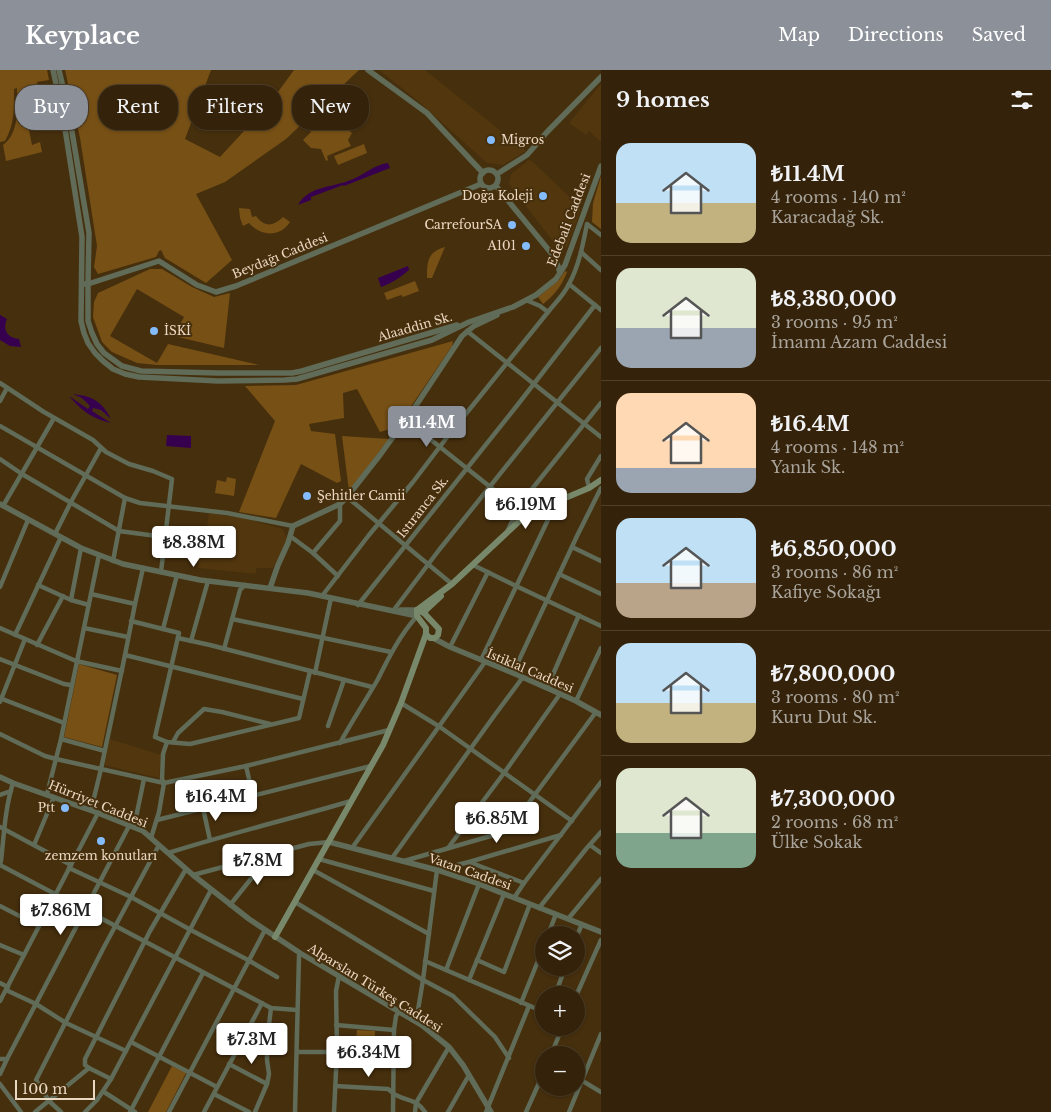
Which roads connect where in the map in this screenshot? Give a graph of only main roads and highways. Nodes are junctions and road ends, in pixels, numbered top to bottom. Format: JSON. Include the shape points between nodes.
{"nodes":[{"id":1,"x":601,"y":480,"type":"edge"},
{"id":2,"x":452,"y":584,"type":"junction"},
{"id":3,"x":417,"y":613,"type":"junction"},
{"id":4,"x":424,"y":613,"type":"junction"},
{"id":5,"x":435,"y":625,"type":"junction"},
{"id":6,"x":429,"y":635,"type":"junction"},
{"id":7,"x":275,"y":937,"type":"road end"}],
"edges":[{"from":1,"to":2,"type":"main road","via":[[527,514]]},
{"from":2,"to":3,"type":"main road"},
{"from":2,"to":4,"type":"main road"},
{"from":3,"to":4,"type":"main road"},
{"from":3,"to":6,"type":"main road"},
{"from":4,"to":5,"type":"main road"},
{"from":5,"to":6,"type":"main road","via":[[431,624]]},
{"from":5,"to":6,"type":"main road","via":[[440,631],[438,635]]},
{"from":6,"to":7,"type":"main road","via":[[372,766]]}]}
